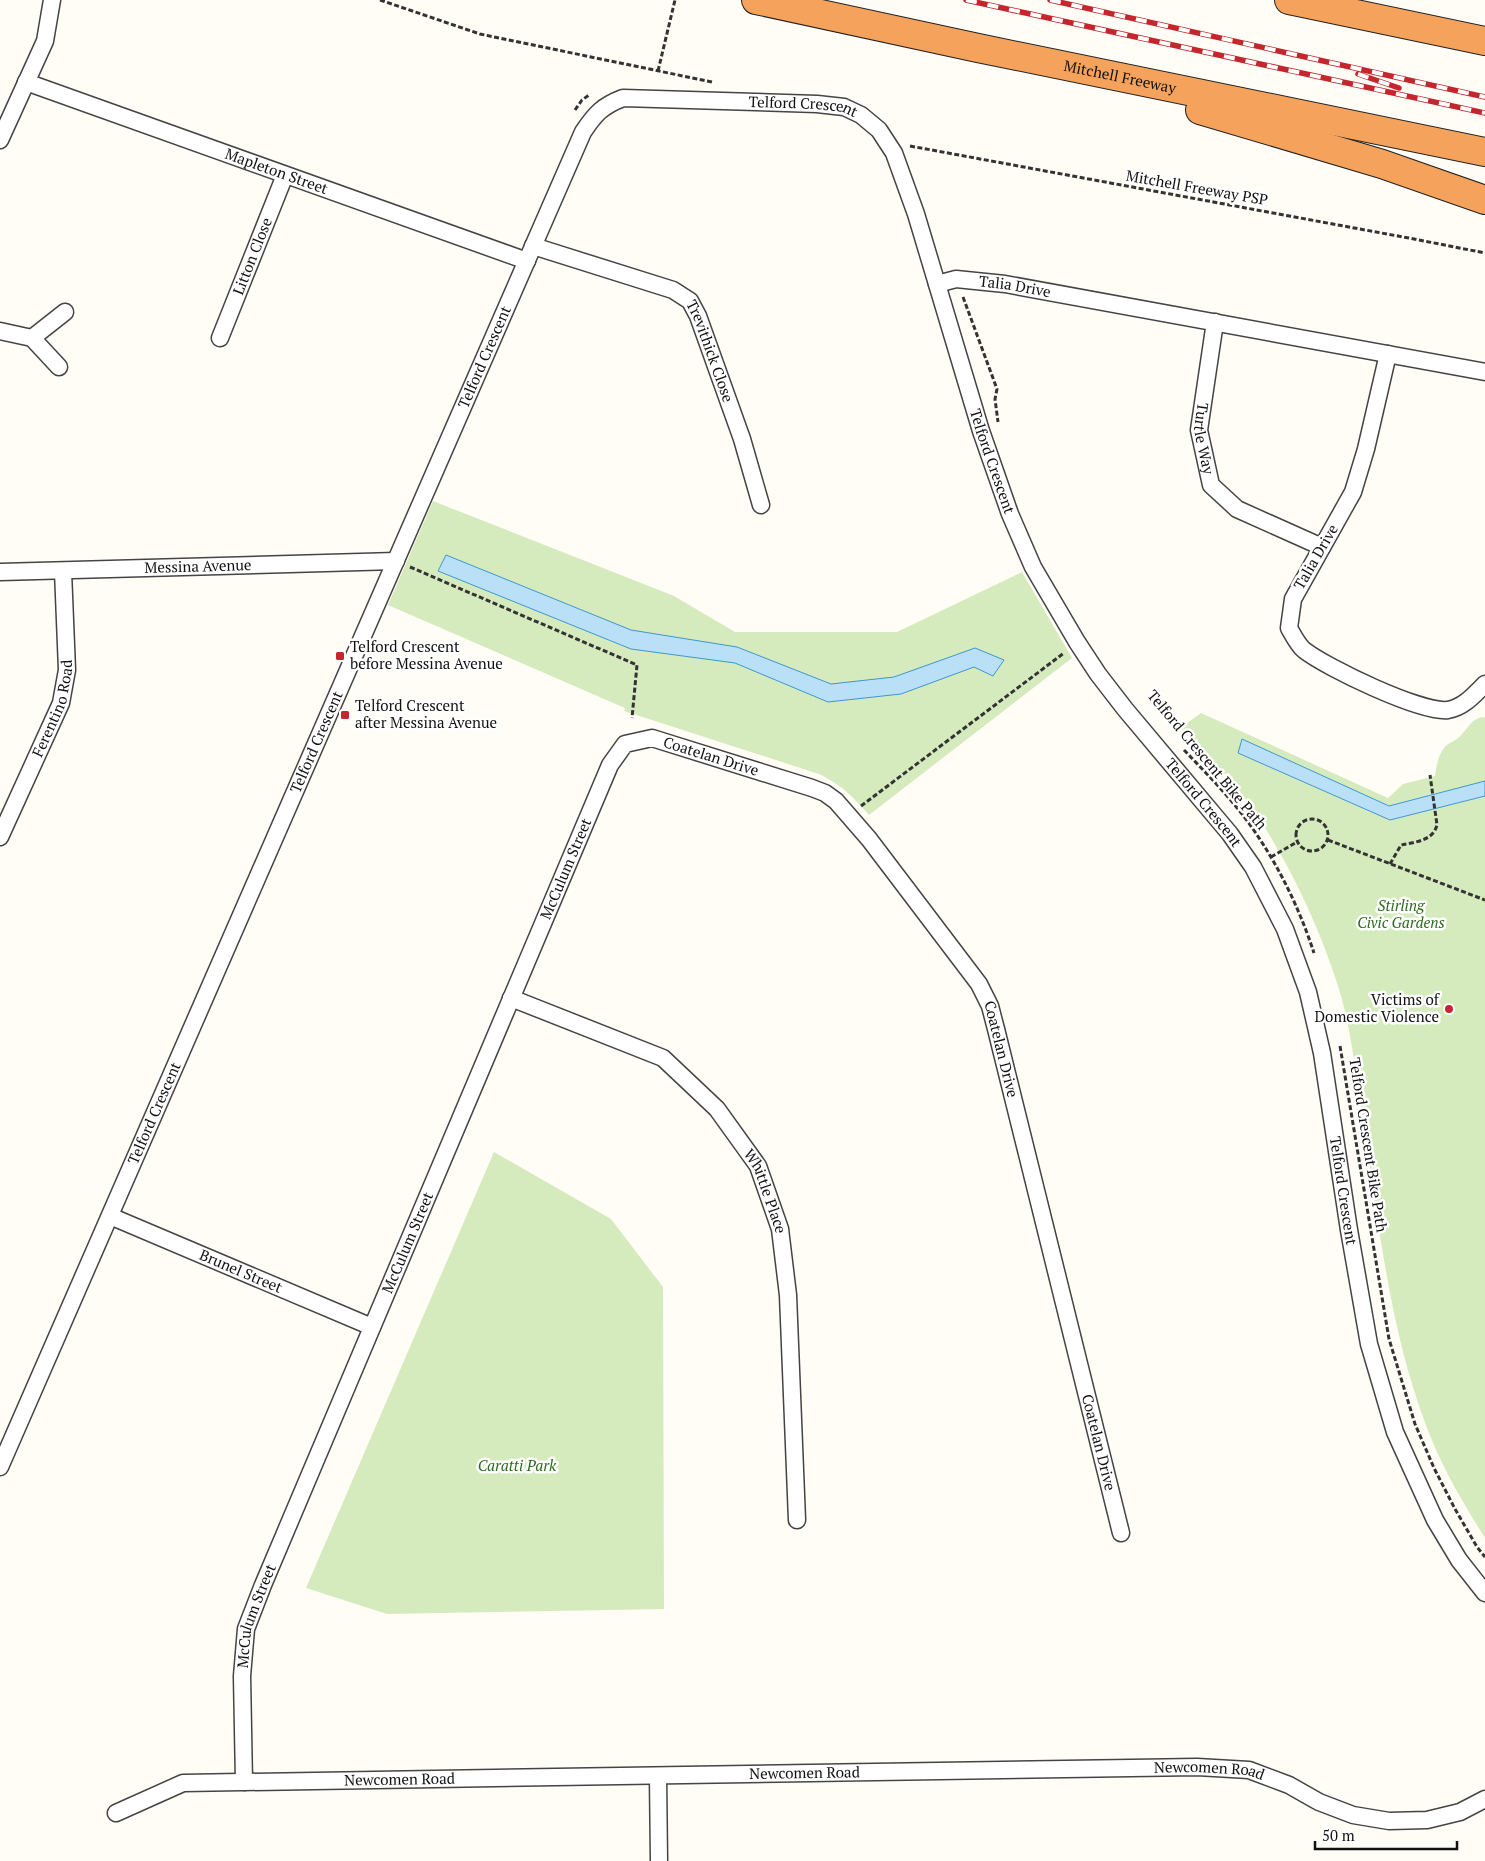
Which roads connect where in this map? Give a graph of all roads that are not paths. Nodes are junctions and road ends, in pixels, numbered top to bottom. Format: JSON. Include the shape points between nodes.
{"nodes":[{"id":1,"x":52,"y":0,"type":"edge"},
{"id":2,"x":756,"y":0,"type":"edge"},
{"id":3,"x":1289,"y":0,"type":"edge"},
{"id":4,"x":1485,"y":41,"type":"edge"},
{"id":5,"x":1026,"y":58,"type":"junction"},
{"id":6,"x":26,"y":82,"type":"junction"},
{"id":7,"x":0,"y":140,"type":"edge"},
{"id":8,"x":1485,"y":152,"type":"edge"},
{"id":9,"x":285,"y":175,"type":"junction"},
{"id":10,"x":1485,"y":200,"type":"edge"},
{"id":11,"x":530,"y":253,"type":"junction"},
{"id":12,"x":937,"y":284,"type":"junction"},
{"id":13,"x":65,"y":312,"type":"dead end"},
{"id":14,"x":1215,"y":322,"type":"junction"},
{"id":15,"x":0,"y":331,"type":"edge"},
{"id":16,"x":32,"y":338,"type":"junction"},
{"id":17,"x":220,"y":338,"type":"dead end"},
{"id":18,"x":1388,"y":354,"type":"junction"},
{"id":19,"x":60,"y":367,"type":"dead end"},
{"id":20,"x":1485,"y":372,"type":"edge"},
{"id":21,"x":761,"y":505,"type":"dead end"},
{"id":22,"x":1322,"y":548,"type":"junction"},
{"id":23,"x":396,"y":560,"type":"junction"},
{"id":24,"x":63,"y":571,"type":"junction"},
{"id":25,"x":0,"y":572,"type":"edge"},
{"id":26,"x":1485,"y":684,"type":"edge"},
{"id":27,"x":652,"y":738,"type":"joint"},
{"id":28,"x":6,"y":807,"type":"edge"},
{"id":29,"x":0,"y":837,"type":"edge"},
{"id":30,"x":511,"y":998,"type":"junction"},
{"id":31,"x":110,"y":1216,"type":"junction"},
{"id":32,"x":372,"y":1326,"type":"junction"},
{"id":33,"x":0,"y":1467,"type":"edge"},
{"id":34,"x":797,"y":1520,"type":"dead end"},
{"id":35,"x":1121,"y":1533,"type":"dead end"},
{"id":36,"x":1485,"y":1593,"type":"edge"},
{"id":37,"x":658,"y":1776,"type":"junction"},
{"id":38,"x":244,"y":1782,"type":"junction"},
{"id":39,"x":1485,"y":1799,"type":"edge"},
{"id":40,"x":116,"y":1813,"type":"dead end"},
{"id":41,"x":659,"y":1861,"type":"edge"}],
"edges":[{"from":1,"to":6,"type":"street","via":[[46,41]]},
{"from":2,"to":5,"type":"highway","name":"Mitchell Freeway"},
{"from":3,"to":4,"type":"highway"},
{"from":5,"to":8,"type":"highway","name":"Mitchell Freeway"},
{"from":5,"to":10,"type":"highway","via":[[1382,164]]},
{"from":6,"to":7,"type":"street"},
{"from":6,"to":9,"type":"street","name":"Mapleton Street"},
{"from":9,"to":11,"type":"street","name":"Mapleton Street"},
{"from":9,"to":17,"type":"street","name":"Litton Close"},
{"from":11,"to":12,"type":"street","name":"Telford Crescent","via":[[583,132],[593,116],[607,104],[623,98],[835,106],[861,115],[879,130],[894,153]]},
{"from":11,"to":21,"type":"street","name":"Trevithick Close","via":[[672,290],[690,301],[742,438]]},
{"from":11,"to":23,"type":"street","name":"Telford Crescent"},
{"from":12,"to":14,"type":"street","name":"Talia Drive","via":[[956,279],[1005,284]]},
{"from":12,"to":36,"type":"street","name":"Telford Crescent","via":[[981,431],[1010,514],[1033,567],[1098,674],[1230,834],[1253,867],[1285,929],[1308,992],[1322,1054],[1369,1344],[1395,1432],[1435,1520]]},
{"from":13,"to":16,"type":"street"},
{"from":14,"to":18,"type":"street","name":"Talia Drive"},
{"from":14,"to":22,"type":"street","name":"Turtle Way","via":[[1199,430],[1211,485],[1237,508]]},
{"from":15,"to":16,"type":"street"},
{"from":16,"to":19,"type":"street"},
{"from":18,"to":20,"type":"street","name":"Talia Drive"},
{"from":18,"to":22,"type":"street","name":"Talia Drive","via":[[1353,492]]},
{"from":22,"to":26,"type":"street","name":"Talia Drive","via":[[1293,598],[1289,628],[1303,649],[1362,683],[1431,709],[1457,708]]},
{"from":23,"to":24,"type":"street","name":"Messina Avenue"},
{"from":23,"to":31,"type":"street","name":"Telford Crescent"},
{"from":24,"to":25,"type":"street","name":"Messina Avenue"},
{"from":24,"to":28,"type":"street","name":"Ferentino Road","via":[[67,670],[61,703]]},
{"from":27,"to":30,"type":"street","name":"McCulum Street","via":[[625,744],[610,765]]},
{"from":27,"to":35,"type":"street","name":"Coatelan Drive","via":[[812,788],[836,801],[979,984],[990,1006]]},
{"from":28,"to":29,"type":"street","name":"Ferentino Road"},
{"from":30,"to":32,"type":"street","name":"McCulum Street"},
{"from":30,"to":34,"type":"street","name":"Whittle Place","via":[[663,1058],[717,1109],[758,1166],[780,1229],[788,1295]]},
{"from":31,"to":32,"type":"street","name":"Brunel Street"},
{"from":31,"to":33,"type":"street","name":"Telford Crescent"},
{"from":32,"to":38,"type":"street","name":"McCulum Street","via":[[246,1629],[242,1676]]},
{"from":37,"to":38,"type":"street","name":"Newcomen Road"},
{"from":37,"to":39,"type":"street","name":"Newcomen Road","via":[[1197,1767],[1249,1770],[1344,1812],[1389,1821],[1427,1820],[1460,1812]]},
{"from":37,"to":41,"type":"street"},
{"from":38,"to":40,"type":"street","name":"Newcomen Road","via":[[183,1783]]}]}
